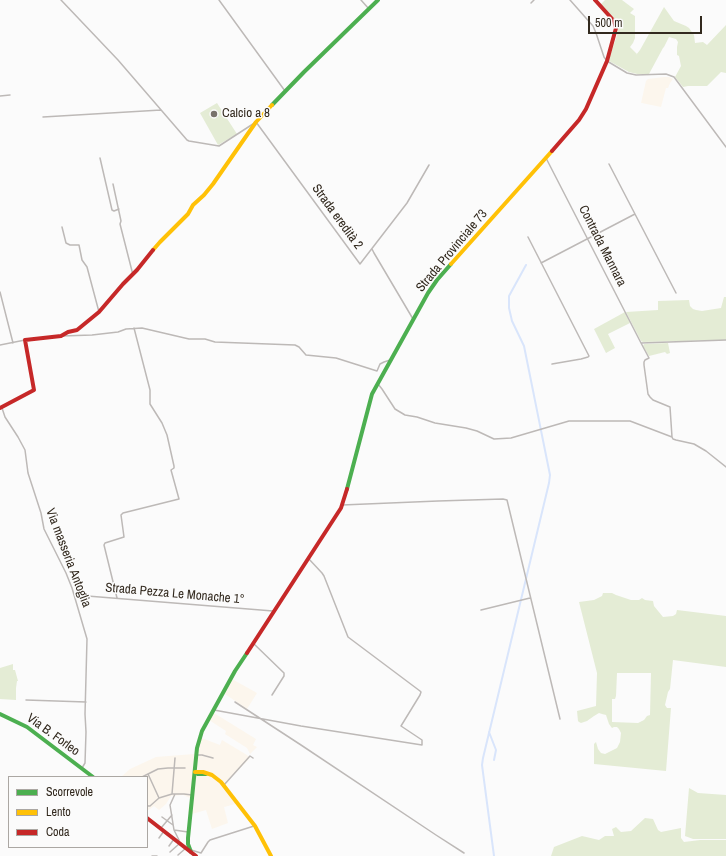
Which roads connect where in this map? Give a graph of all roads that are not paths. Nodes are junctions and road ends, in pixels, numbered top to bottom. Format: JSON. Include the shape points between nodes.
{"nodes":[{"id":1,"x":61,"y":0,"type":"edge"},
{"id":2,"x":219,"y":0,"type":"edge"},
{"id":3,"x":361,"y":0,"type":"edge"},
{"id":4,"x":378,"y":0,"type":"edge"},
{"id":5,"x":534,"y":0,"type":"edge"},
{"id":6,"x":570,"y":0,"type":"edge"},
{"id":7,"x":595,"y":0,"type":"edge"},
{"id":8,"x":531,"y":3,"type":"dead end"},
{"id":9,"x":369,"y":9,"type":"junction"},
{"id":10,"x":607,"y":61,"type":"junction"},
{"id":11,"x":285,"y":91,"type":"junction"},
{"id":12,"x":10,"y":95,"type":"dead end"},
{"id":13,"x":0,"y":96,"type":"edge"},
{"id":14,"x":161,"y":110,"type":"junction"},
{"id":15,"x":43,"y":117,"type":"dead end"},
{"id":16,"x":256,"y":122,"type":"junction"},
{"id":17,"x":726,"y":146,"type":"edge"},
{"id":18,"x":100,"y":158,"type":"dead end"},
{"id":19,"x":546,"y":158,"type":"junction"},
{"id":20,"x":609,"y":164,"type":"dead end"},
{"id":21,"x":429,"y":165,"type":"dead end"},
{"id":22,"x":113,"y":184,"type":"dead end"},
{"id":23,"x":119,"y":209,"type":"junction"},
{"id":24,"x":635,"y":214,"type":"junction"},
{"id":25,"x":62,"y":227,"type":"dead end"},
{"id":26,"x":528,"y":237,"type":"dead end"},
{"id":27,"x":587,"y":238,"type":"junction"},
{"id":28,"x":372,"y":249,"type":"junction"},
{"id":29,"x":541,"y":263,"type":"junction"},
{"id":30,"x":132,"y":275,"type":"junction"},
{"id":31,"x":0,"y":292,"type":"edge"},
{"id":32,"x":676,"y":293,"type":"dead end"},
{"id":33,"x":99,"y":312,"type":"junction"},
{"id":34,"x":413,"y":319,"type":"junction"},
{"id":35,"x":134,"y":328,"type":"junction"},
{"id":36,"x":61,"y":336,"type":"junction"},
{"id":37,"x":25,"y":340,"type":"junction"},
{"id":38,"x":726,"y":340,"type":"edge"},
{"id":39,"x":13,"y":343,"type":"junction"},
{"id":40,"x":641,"y":343,"type":"junction"},
{"id":41,"x":0,"y":345,"type":"edge"},
{"id":42,"x":391,"y":360,"type":"junction"},
{"id":43,"x":552,"y":364,"type":"dead end"},
{"id":44,"x":378,"y":384,"type":"junction"},
{"id":45,"x":1,"y":408,"type":"edge"},
{"id":46,"x":672,"y":437,"type":"junction"},
{"id":47,"x":726,"y":467,"type":"edge"},
{"id":48,"x":342,"y":505,"type":"junction"},
{"id":49,"x":308,"y":558,"type":"junction"},
{"id":50,"x":75,"y":595,"type":"junction"},
{"id":51,"x":117,"y":598,"type":"junction"},
{"id":52,"x":530,"y":598,"type":"junction"},
{"id":53,"x":482,"y":610,"type":"dead end"},
{"id":54,"x":273,"y":611,"type":"junction"},
{"id":55,"x":253,"y":643,"type":"junction"},
{"id":56,"x":272,"y":695,"type":"dead end"},
{"id":57,"x":26,"y":700,"type":"dead end"},
{"id":58,"x":86,"y":702,"type":"junction"},
{"id":59,"x":235,"y":702,"type":"dead end"},
{"id":60,"x":214,"y":710,"type":"junction"},
{"id":61,"x":0,"y":714,"type":"edge"},
{"id":62,"x":262,"y":719,"type":"junction"},
{"id":63,"x":560,"y":719,"type":"dead end"},
{"id":64,"x":197,"y":754,"type":"junction"},
{"id":65,"x":175,"y":758,"type":"dead end"},
{"id":66,"x":213,"y":758,"type":"dead end"},
{"id":67,"x":253,"y":758,"type":"dead end"},
{"id":68,"x":196,"y":763,"type":"junction"},
{"id":69,"x":174,"y":768,"type":"junction"},
{"id":70,"x":185,"y":768,"type":"dead end"},
{"id":71,"x":82,"y":769,"type":"junction"},
{"id":72,"x":195,"y":772,"type":"junction"},
{"id":73,"x":204,"y":773,"type":"junction"},
{"id":74,"x":148,"y":774,"type":"junction"},
{"id":75,"x":92,"y":776,"type":"edge"},
{"id":76,"x":144,"y":776,"type":"edge"},
{"id":77,"x":194,"y":782,"type":"junction"},
{"id":78,"x":224,"y":785,"type":"junction"},
{"id":79,"x":172,"y":794,"type":"junction"},
{"id":80,"x":175,"y":794,"type":"junction"},
{"id":81,"x":192,"y":795,"type":"junction"},
{"id":82,"x":159,"y":798,"type":"junction"},
{"id":83,"x":148,"y":806,"type":"edge"},
{"id":84,"x":172,"y":814,"type":"junction"},
{"id":85,"x":162,"y":817,"type":"dead end"},
{"id":86,"x":148,"y":819,"type":"edge"},
{"id":87,"x":167,"y":820,"type":"junction"},
{"id":88,"x":174,"y":825,"type":"junction"},
{"id":89,"x":255,"y":826,"type":"junction"},
{"id":90,"x":162,"y":830,"type":"junction"},
{"id":91,"x":174,"y":830,"type":"junction"},
{"id":92,"x":189,"y":832,"type":"junction"},
{"id":93,"x":159,"y":838,"type":"dead end"},
{"id":94,"x":174,"y":839,"type":"junction"},
{"id":95,"x":169,"y":846,"type":"dead end"},
{"id":96,"x":185,"y":846,"type":"junction"},
{"id":97,"x":170,"y":852,"type":"dead end"},
{"id":98,"x":464,"y":853,"type":"dead end"},
{"id":99,"x":178,"y":855,"type":"dead end"},
{"id":100,"x":152,"y":856,"type":"edge"},
{"id":101,"x":157,"y":856,"type":"edge"},
{"id":102,"x":195,"y":856,"type":"edge"},
{"id":103,"x":270,"y":856,"type":"edge"}],
"edges":[{"from":1,"to":14,"type":"street"},
{"from":2,"to":11,"type":"street"},
{"from":3,"to":9,"type":"street"},
{"from":4,"to":9,"type":"main road"},
{"from":5,"to":8,"type":"street"},
{"from":6,"to":10,"type":"street","via":[[593,26]]},
{"from":7,"to":10,"type":"main road","name":"Strada Provinciale 73","via":[[615,23]]},
{"from":9,"to":11,"type":"main road"},
{"from":10,"to":17,"type":"street","via":[[628,73],[666,74],[674,77]]},
{"from":10,"to":19,"type":"main road","name":"Strada Provinciale 73","via":[[583,115]]},
{"from":11,"to":16,"type":"main road"},
{"from":12,"to":13,"type":"street"},
{"from":14,"to":15,"type":"street"},
{"from":14,"to":16,"type":"street","via":[[187,140],[217,147]]},
{"from":16,"to":28,"type":"street","name":"Strada eredità 2","via":[[360,264]]},
{"from":16,"to":30,"type":"main road","via":[[213,184]]},
{"from":18,"to":23,"type":"street","via":[[112,210]]},
{"from":19,"to":27,"type":"street","name":"Contrada Mannara"},
{"from":19,"to":34,"type":"main road","name":"Strada Provinciale 73","via":[[437,280]]},
{"from":20,"to":24,"type":"street"},
{"from":21,"to":28,"type":"street","name":"Strada eredità 2","via":[[406,203]]},
{"from":22,"to":23,"type":"street"},
{"from":23,"to":30,"type":"street"},
{"from":24,"to":27,"type":"street"},
{"from":24,"to":32,"type":"street"},
{"from":25,"to":33,"type":"street","via":[[66,243],[79,245]]},
{"from":26,"to":29,"type":"street"},
{"from":27,"to":29,"type":"street"},
{"from":27,"to":40,"type":"street","name":"Contrada Mannara"},
{"from":28,"to":34,"type":"street"},
{"from":29,"to":43,"type":"street","via":[[589,356]]},
{"from":30,"to":33,"type":"main road"},
{"from":31,"to":39,"type":"street"},
{"from":33,"to":36,"type":"main road","via":[[77,330]]},
{"from":34,"to":42,"type":"main road","name":"Strada Provinciale 73"},
{"from":35,"to":36,"type":"street","via":[[92,335]]},
{"from":35,"to":42,"type":"street","via":[[215,342],[295,345],[306,355],[336,358],[377,371],[380,364]]},
{"from":35,"to":51,"type":"street","via":[[150,390],[150,404],[167,435],[174,466],[171,470],[179,500],[122,513],[124,536],[104,545]]},
{"from":36,"to":37,"type":"main road"},
{"from":37,"to":39,"type":"street"},
{"from":37,"to":45,"type":"main road","via":[[34,390]]},
{"from":38,"to":40,"type":"street"},
{"from":39,"to":41,"type":"street"},
{"from":40,"to":46,"type":"street","name":"Contrada Mannara","via":[[649,358],[644,362],[648,394],[653,400],[670,407]]},
{"from":42,"to":44,"type":"main road","name":"Strada Provinciale 73"},
{"from":44,"to":46,"type":"street","via":[[400,413],[435,424],[477,431],[494,439],[511,438],[569,421],[624,421]]},
{"from":44,"to":48,"type":"main road","name":"Strada Provinciale 73","via":[[372,394]]},
{"from":45,"to":50,"type":"street","name":"Via masseria Antoglia","via":[[25,450],[28,473],[44,529]]},
{"from":46,"to":47,"type":"street","via":[[699,446]]},
{"from":48,"to":49,"type":"main road","name":"Strada Provinciale 73"},
{"from":48,"to":52,"type":"street","via":[[506,499]]},
{"from":49,"to":54,"type":"main road","name":"Strada Provinciale 73"},
{"from":49,"to":62,"type":"street","via":[[324,576],[348,637],[421,692],[402,726],[422,740],[422,745]]},
{"from":50,"to":51,"type":"street","name":"Strada Pezza Le Monache 1°"},
{"from":50,"to":58,"type":"street","name":"Via masseria Antoglia","via":[[86,639]]},
{"from":51,"to":54,"type":"street","name":"Strada Pezza Le Monache 1°"},
{"from":52,"to":53,"type":"street"},
{"from":52,"to":63,"type":"street"},
{"from":54,"to":55,"type":"main road","name":"Strada Provinciale 73"},
{"from":55,"to":56,"type":"street","via":[[285,675]]},
{"from":55,"to":60,"type":"main road","name":"Strada Provinciale 73"},
{"from":57,"to":58,"type":"street"},
{"from":58,"to":71,"type":"street","name":"Via masseria Antoglia","via":[[85,763]]},
{"from":59,"to":62,"type":"street"},
{"from":60,"to":62,"type":"street"},
{"from":60,"to":64,"type":"main road","name":"Strada Provinciale 73","via":[[199,738]]},
{"from":61,"to":71,"type":"main road","name":"Via B. Forleo","via":[[27,727]]},
{"from":62,"to":98,"type":"street"},
{"from":64,"to":66,"type":"street"},
{"from":64,"to":68,"type":"main road","name":"Strada Provinciale 73"},
{"from":65,"to":69,"type":"street"},
{"from":67,"to":78,"type":"street","via":[[250,756]]},
{"from":68,"to":72,"type":"main road","name":"Strada Provinciale 73"},
{"from":68,"to":73,"type":"main road"},
{"from":69,"to":70,"type":"street"},
{"from":69,"to":74,"type":"street"},
{"from":69,"to":79,"type":"street"},
{"from":71,"to":75,"type":"main road","name":"Via B. Forleo"},
{"from":72,"to":73,"type":"main road"},
{"from":72,"to":77,"type":"main road","name":"Strada Provinciale 73"},
{"from":73,"to":77,"type":"main road"},
{"from":73,"to":78,"type":"main road","via":[[218,779]]},
{"from":74,"to":76,"type":"street"},
{"from":74,"to":82,"type":"street"},
{"from":77,"to":81,"type":"main road","name":"Strada Provinciale 73"},
{"from":78,"to":89,"type":"main road"},
{"from":79,"to":80,"type":"street"},
{"from":79,"to":82,"type":"street"},
{"from":80,"to":81,"type":"street"},
{"from":80,"to":84,"type":"street","via":[[170,805]]},
{"from":81,"to":92,"type":"main road","name":"Strada Provinciale 73"},
{"from":82,"to":83,"type":"street"},
{"from":84,"to":87,"type":"street"},
{"from":84,"to":88,"type":"street"},
{"from":85,"to":87,"type":"street"},
{"from":86,"to":90,"type":"main road"},
{"from":87,"to":88,"type":"street"},
{"from":87,"to":90,"type":"street"},
{"from":88,"to":91,"type":"street"},
{"from":89,"to":96,"type":"street","via":[[210,840],[201,853]]},
{"from":89,"to":103,"type":"main road"},
{"from":90,"to":93,"type":"street"},
{"from":90,"to":94,"type":"main road"},
{"from":91,"to":92,"type":"street"},
{"from":91,"to":96,"type":"street"},
{"from":92,"to":96,"type":"main road","name":"Strada Provinciale 73"},
{"from":94,"to":95,"type":"street"},
{"from":94,"to":96,"type":"main road"},
{"from":96,"to":97,"type":"street"},
{"from":96,"to":99,"type":"street"},
{"from":96,"to":102,"type":"main road"},
{"from":100,"to":101,"type":"street"}]}
